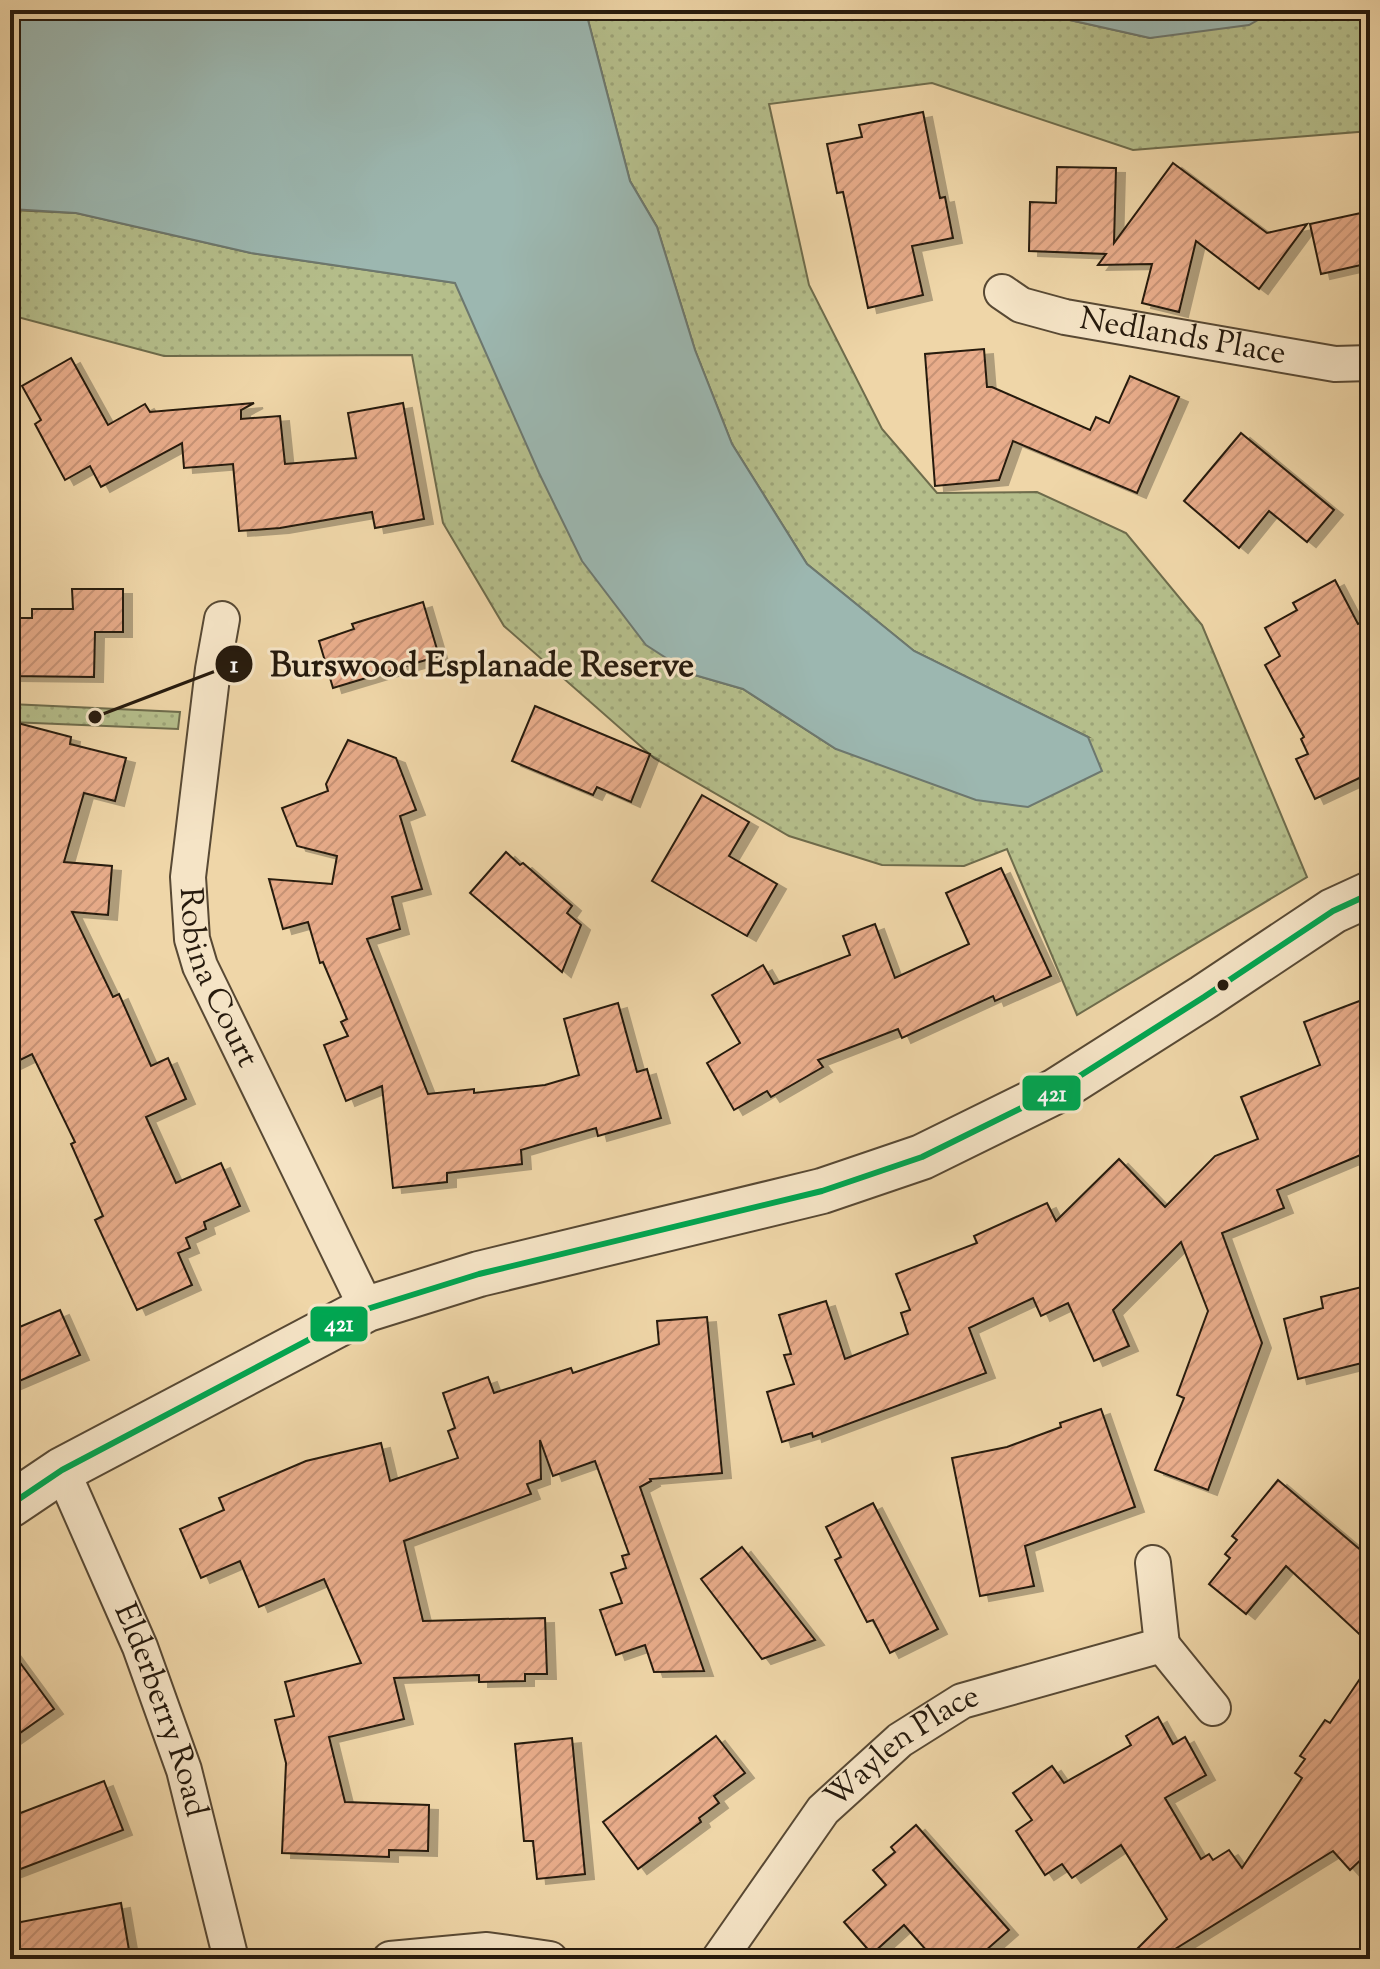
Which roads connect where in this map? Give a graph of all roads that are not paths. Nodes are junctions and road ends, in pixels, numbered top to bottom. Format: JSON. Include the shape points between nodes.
{"nodes":[{"id":1,"x":1002,"y":292,"type":"dead end"},
{"id":2,"x":1370,"y":363,"type":"edge"},
{"id":3,"x":222,"y":619,"type":"dead end"},
{"id":4,"x":1370,"y":894,"type":"edge"},
{"id":5,"x":367,"y":1309,"type":"junction"},
{"id":6,"x":62,"y":1470,"type":"junction"},
{"id":7,"x":10,"y":1505,"type":"edge"},
{"id":8,"x":1153,"y":1563,"type":"dead end"},
{"id":9,"x":1162,"y":1645,"type":"junction"},
{"id":10,"x":1213,"y":1708,"type":"dead end"},
{"id":11,"x":231,"y":1959,"type":"edge"},
{"id":12,"x":390,"y":1959,"type":"edge"},
{"id":13,"x":550,"y":1959,"type":"edge"},
{"id":14,"x":719,"y":1959,"type":"edge"}],
"edges":[{"from":1,"to":2,"type":"street","name":"Nedlands Place","via":[[1021,305],[1065,317],[1335,364]]},
{"from":3,"to":5,"type":"street","name":"Robina Court","via":[[188,877],[192,939],[200,966]]},
{"from":4,"to":5,"type":"street","via":[[1333,911],[1056,1091],[922,1157],[822,1191],[479,1274]]},
{"from":5,"to":6,"type":"street"},
{"from":6,"to":7,"type":"street"},
{"from":6,"to":11,"type":"street","name":"Elderberry Road","via":[[140,1647],[184,1770]]},
{"from":8,"to":9,"type":"street"},
{"from":9,"to":10,"type":"street"},
{"from":9,"to":14,"type":"street","name":"Waylen Place","via":[[962,1701],[900,1740],[823,1810]]},
{"from":12,"to":13,"type":"street","via":[[487,1950]]}]}
